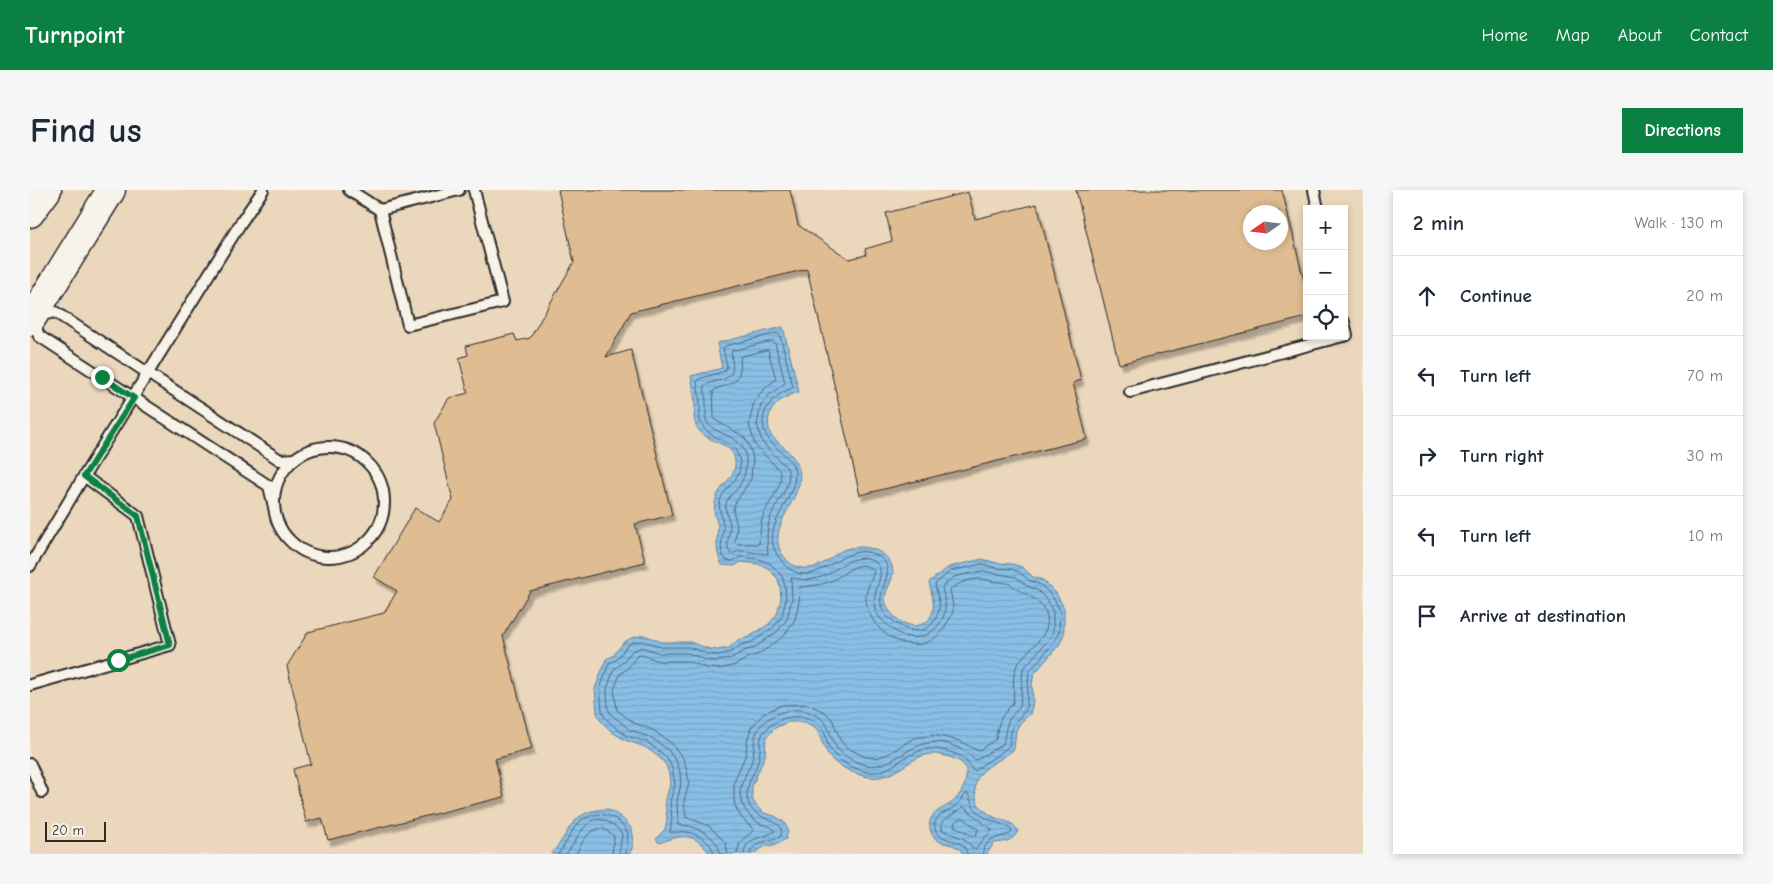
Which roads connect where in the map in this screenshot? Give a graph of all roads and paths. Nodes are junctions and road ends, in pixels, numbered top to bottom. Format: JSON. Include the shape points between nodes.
{"nodes":[{"id":1,"x":47,"y":190,"type":"edge"},
{"id":2,"x":111,"y":190,"type":"edge"},
{"id":3,"x":263,"y":190,"type":"edge"},
{"id":4,"x":349,"y":190,"type":"edge"},
{"id":5,"x":459,"y":190,"type":"edge"},
{"id":6,"x":474,"y":190,"type":"edge"},
{"id":7,"x":1314,"y":190,"type":"edge"},
{"id":8,"x":1317,"y":205,"type":"edge"},
{"id":9,"x":380,"y":210,"type":"junction"},
{"id":10,"x":30,"y":213,"type":"edge"},
{"id":11,"x":31,"y":318,"type":"edge"},
{"id":12,"x":1329,"y":340,"type":"edge"},
{"id":13,"x":148,"y":374,"type":"junction"},
{"id":14,"x":1130,"y":392,"type":"dead end"},
{"id":15,"x":134,"y":398,"type":"junction"},
{"id":16,"x":294,"y":459,"type":"junction"},
{"id":17,"x":84,"y":476,"type":"junction"},
{"id":18,"x":274,"y":507,"type":"junction"},
{"id":19,"x":30,"y":566,"type":"edge"},
{"id":20,"x":30,"y":685,"type":"edge"},
{"id":21,"x":30,"y":764,"type":"edge"},
{"id":22,"x":42,"y":792,"type":"dead end"}],
"edges":[{"from":1,"to":10,"type":"street"},
{"from":2,"to":11,"type":"street"},
{"from":3,"to":13,"type":"lane"},
{"from":4,"to":9,"type":"lane"},
{"from":5,"to":9,"type":"lane"},
{"from":6,"to":9,"type":"lane","via":[[503,302],[408,325]]},
{"from":7,"to":8,"type":"lane"},
{"from":11,"to":13,"type":"lane","via":[[54,312]]},
{"from":11,"to":15,"type":"lane","via":[[39,336]]},
{"from":12,"to":14,"type":"lane"},
{"from":13,"to":15,"type":"lane"},
{"from":13,"to":16,"type":"lane","via":[[280,460]]},
{"from":15,"to":17,"type":"lane"},
{"from":15,"to":18,"type":"lane","via":[[268,486]]},
{"from":16,"to":18,"type":"lane","via":[[278,481]]},
{"from":16,"to":18,"type":"lane","via":[[318,448],[332,447],[345,449],[367,462],[381,484],[384,496],[380,521],[375,532],[356,550],[330,557],[298,547],[284,533]]},
{"from":17,"to":19,"type":"lane"},
{"from":17,"to":20,"type":"lane","via":[[138,516],[170,645]]},
{"from":21,"to":22,"type":"lane"}]}
